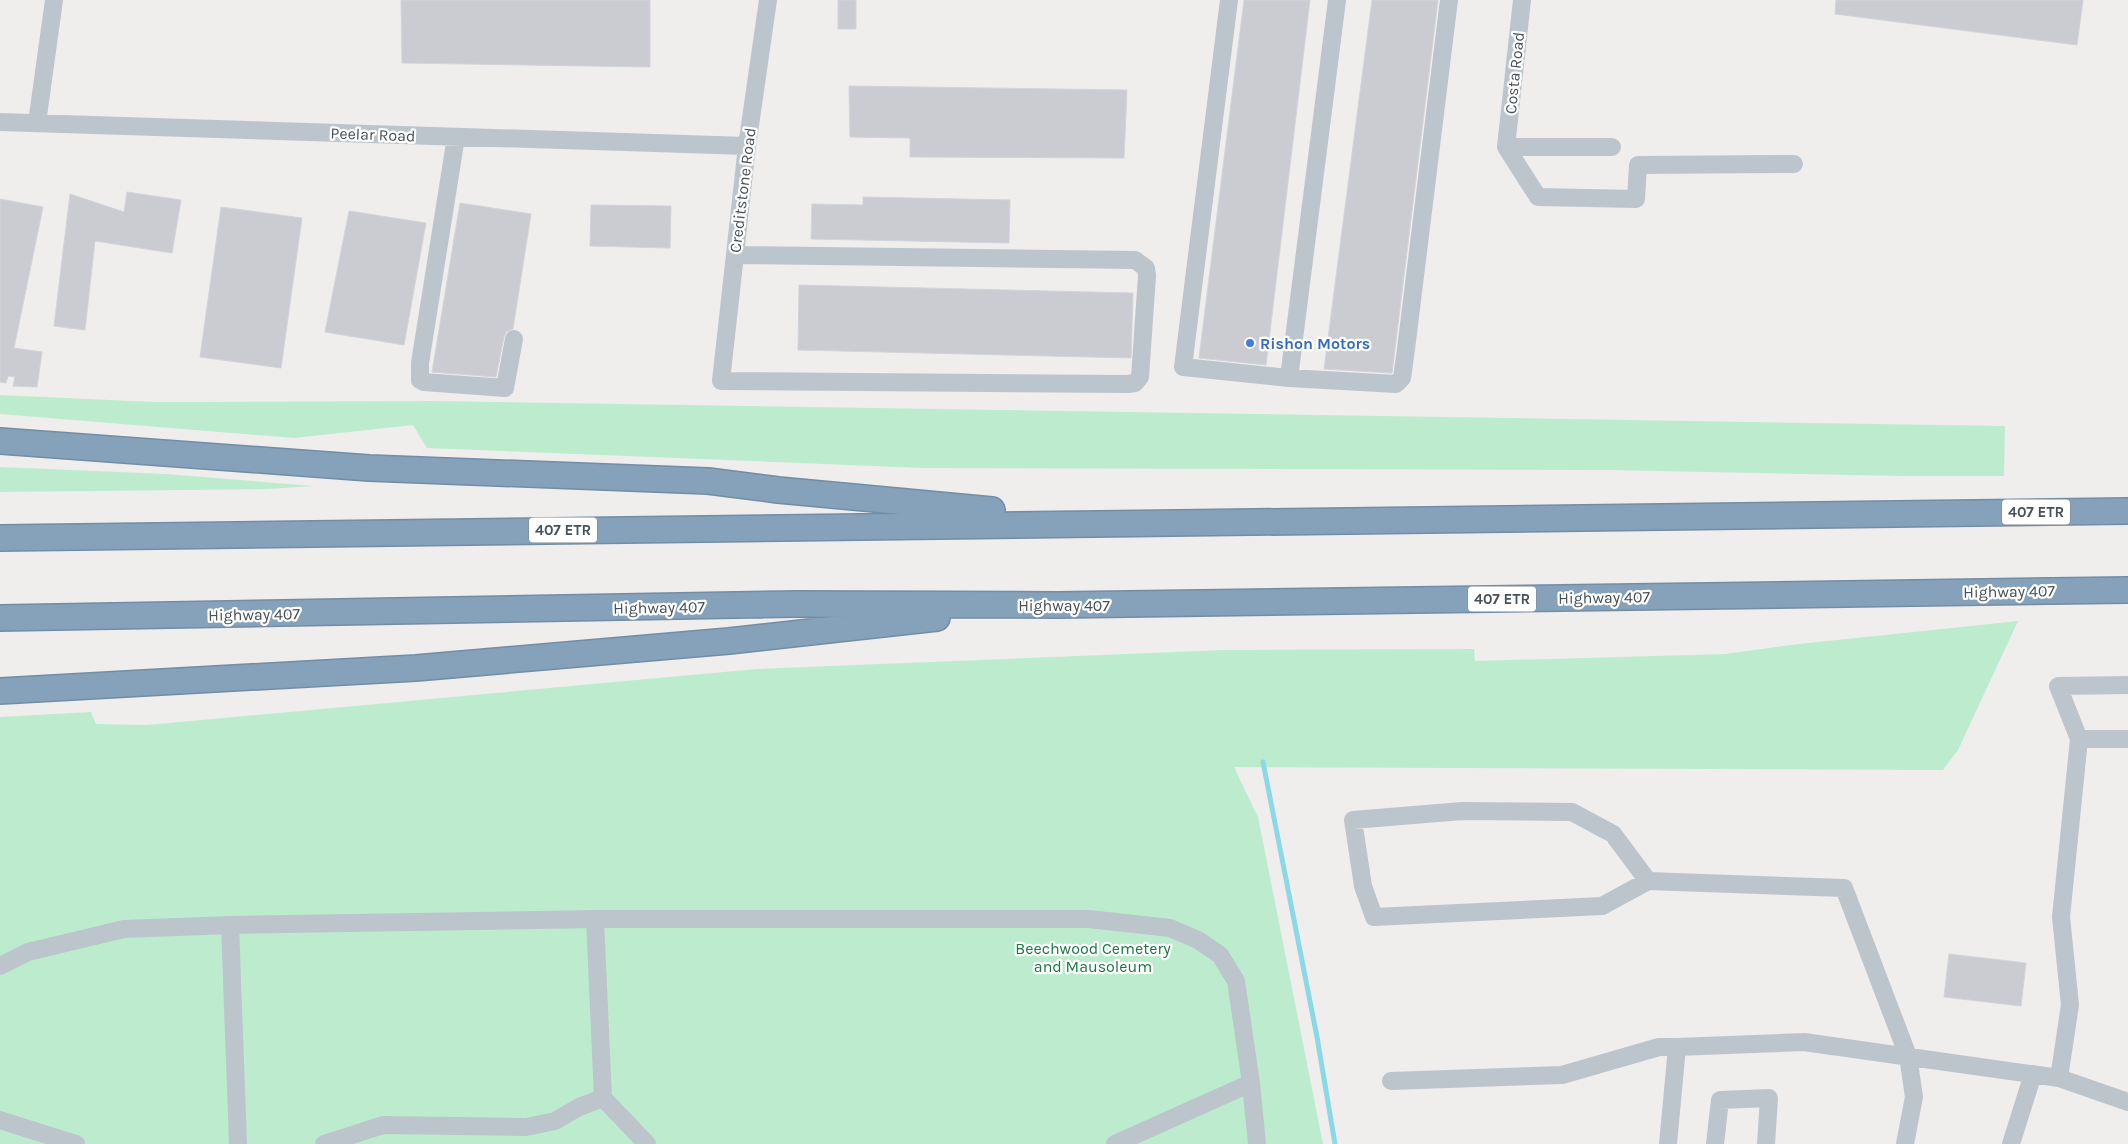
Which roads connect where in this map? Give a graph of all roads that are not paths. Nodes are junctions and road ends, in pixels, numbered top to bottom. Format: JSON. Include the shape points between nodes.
{"nodes":[{"id":1,"x":54,"y":0,"type":"edge"},
{"id":2,"x":768,"y":0,"type":"edge"},
{"id":3,"x":1229,"y":0,"type":"edge"},
{"id":4,"x":1337,"y":0,"type":"edge"},
{"id":5,"x":1449,"y":0,"type":"edge"},
{"id":6,"x":1522,"y":0,"type":"edge"},
{"id":7,"x":0,"y":122,"type":"edge"},
{"id":8,"x":37,"y":123,"type":"junction"},
{"id":9,"x":456,"y":137,"type":"junction"},
{"id":10,"x":747,"y":146,"type":"junction"},
{"id":11,"x":1506,"y":146,"type":"junction"},
{"id":12,"x":1612,"y":147,"type":"dead end"},
{"id":13,"x":1794,"y":164,"type":"dead end"},
{"id":14,"x":735,"y":255,"type":"junction"},
{"id":15,"x":514,"y":339,"type":"dead end"},
{"id":16,"x":1289,"y":378,"type":"junction"},
{"id":17,"x":0,"y":441,"type":"edge"},
{"id":18,"x":2128,"y":511,"type":"edge"},
{"id":19,"x":1126,"y":522,"type":"junction"},
{"id":20,"x":0,"y":538,"type":"edge"},
{"id":21,"x":2128,"y":590,"type":"edge"},
{"id":22,"x":1058,"y":605,"type":"junction"},
{"id":23,"x":0,"y":618,"type":"edge"},
{"id":24,"x":0,"y":682,"type":"edge"},
{"id":25,"x":108,"y":684,"type":"junction"},
{"id":26,"x":2128,"y":685,"type":"edge"},
{"id":27,"x":0,"y":691,"type":"edge"},
{"id":28,"x":2079,"y":739,"type":"junction"},
{"id":29,"x":2128,"y":739,"type":"edge"},
{"id":30,"x":1648,"y":881,"type":"junction"},
{"id":31,"x":594,"y":919,"type":"junction"},
{"id":32,"x":230,"y":925,"type":"junction"},
{"id":33,"x":0,"y":966,"type":"edge"},
{"id":34,"x":1677,"y":1047,"type":"junction"},
{"id":35,"x":1908,"y":1056,"type":"junction"},
{"id":36,"x":2033,"y":1074,"type":"junction"},
{"id":37,"x":2059,"y":1078,"type":"junction"},
{"id":38,"x":1391,"y":1080,"type":"dead end"},
{"id":39,"x":1251,"y":1083,"type":"junction"},
{"id":40,"x":603,"y":1098,"type":"junction"},
{"id":41,"x":2128,"y":1102,"type":"edge"},
{"id":42,"x":0,"y":1120,"type":"edge"},
{"id":43,"x":42,"y":1140,"type":"edge"},
{"id":44,"x":76,"y":1144,"type":"edge"},
{"id":45,"x":238,"y":1144,"type":"edge"},
{"id":46,"x":324,"y":1144,"type":"edge"},
{"id":47,"x":647,"y":1144,"type":"edge"},
{"id":48,"x":1115,"y":1144,"type":"edge"},
{"id":49,"x":1257,"y":1144,"type":"edge"},
{"id":50,"x":1668,"y":1144,"type":"edge"},
{"id":51,"x":1715,"y":1144,"type":"edge"},
{"id":52,"x":1766,"y":1144,"type":"edge"},
{"id":53,"x":1905,"y":1144,"type":"edge"},
{"id":54,"x":2011,"y":1144,"type":"edge"}],
"edges":[{"from":1,"to":8,"type":"street"},
{"from":2,"to":10,"type":"street","name":"Creditstone Road"},
{"from":3,"to":16,"type":"street","via":[[1183,367]]},
{"from":4,"to":16,"type":"street"},
{"from":5,"to":16,"type":"street","via":[[1402,378],[1396,384]]},
{"from":6,"to":11,"type":"street","name":"Costa Road"},
{"from":7,"to":8,"type":"street","name":"Peelar Road"},
{"from":8,"to":9,"type":"street","name":"Peelar Road"},
{"from":9,"to":10,"type":"street","name":"Peelar Road"},
{"from":9,"to":15,"type":"street","via":[[420,380],[505,388]]},
{"from":10,"to":14,"type":"street","name":"Creditstone Road"},
{"from":11,"to":12,"type":"street"},
{"from":11,"to":13,"type":"street","via":[[1538,197],[1636,199],[1638,165]]},
{"from":14,"to":14,"type":"street","name":"Creditstone Road","via":[[721,381],[1128,384],[1138,381],[1147,276],[1146,268],[1134,260]]},
{"from":17,"to":19,"type":"highway","via":[[369,468],[708,481]]},
{"from":18,"to":19,"type":"highway","number":"407 ETR"},
{"from":19,"to":20,"type":"highway","number":"407 ETR"},
{"from":21,"to":22,"type":"highway","name":"Highway 407","number":"407 ETR"},
{"from":22,"to":23,"type":"highway","name":"Highway 407","number":"407 ETR","via":[[797,604]]},
{"from":22,"to":25,"type":"highway","via":[[729,641],[426,668]]},
{"from":24,"to":25,"type":"highway"},
{"from":25,"to":27,"type":"highway"},
{"from":26,"to":28,"type":"street","via":[[2058,686]]},
{"from":28,"to":29,"type":"street"},
{"from":28,"to":37,"type":"street","via":[[2061,917],[2070,1004]]},
{"from":30,"to":30,"type":"street","via":[[1614,834],[1572,812],[1462,811],[1354,820],[1363,886],[1374,917],[1602,906]]},
{"from":30,"to":35,"type":"street","via":[[1844,888]]},
{"from":31,"to":32,"type":"street"},
{"from":31,"to":39,"type":"street","via":[[1089,919],[1170,928],[1198,940],[1220,955],[1236,981]]},
{"from":31,"to":40,"type":"street"},
{"from":32,"to":33,"type":"street","via":[[124,929],[28,952]]},
{"from":32,"to":45,"type":"street"},
{"from":34,"to":35,"type":"street","via":[[1804,1042]]},
{"from":34,"to":38,"type":"street","via":[[1660,1048],[1562,1075]]},
{"from":34,"to":50,"type":"street"},
{"from":35,"to":36,"type":"street"},
{"from":35,"to":53,"type":"street","via":[[1914,1097]]},
{"from":36,"to":37,"type":"street"},
{"from":36,"to":54,"type":"street"},
{"from":37,"to":41,"type":"street"},
{"from":39,"to":48,"type":"street"},
{"from":39,"to":49,"type":"street"},
{"from":40,"to":46,"type":"street","via":[[554,1121],[526,1127],[383,1125]]},
{"from":40,"to":47,"type":"street"},
{"from":42,"to":43,"type":"street"},
{"from":43,"to":44,"type":"street"},
{"from":51,"to":52,"type":"street","via":[[1720,1100],[1769,1098]]}]}
